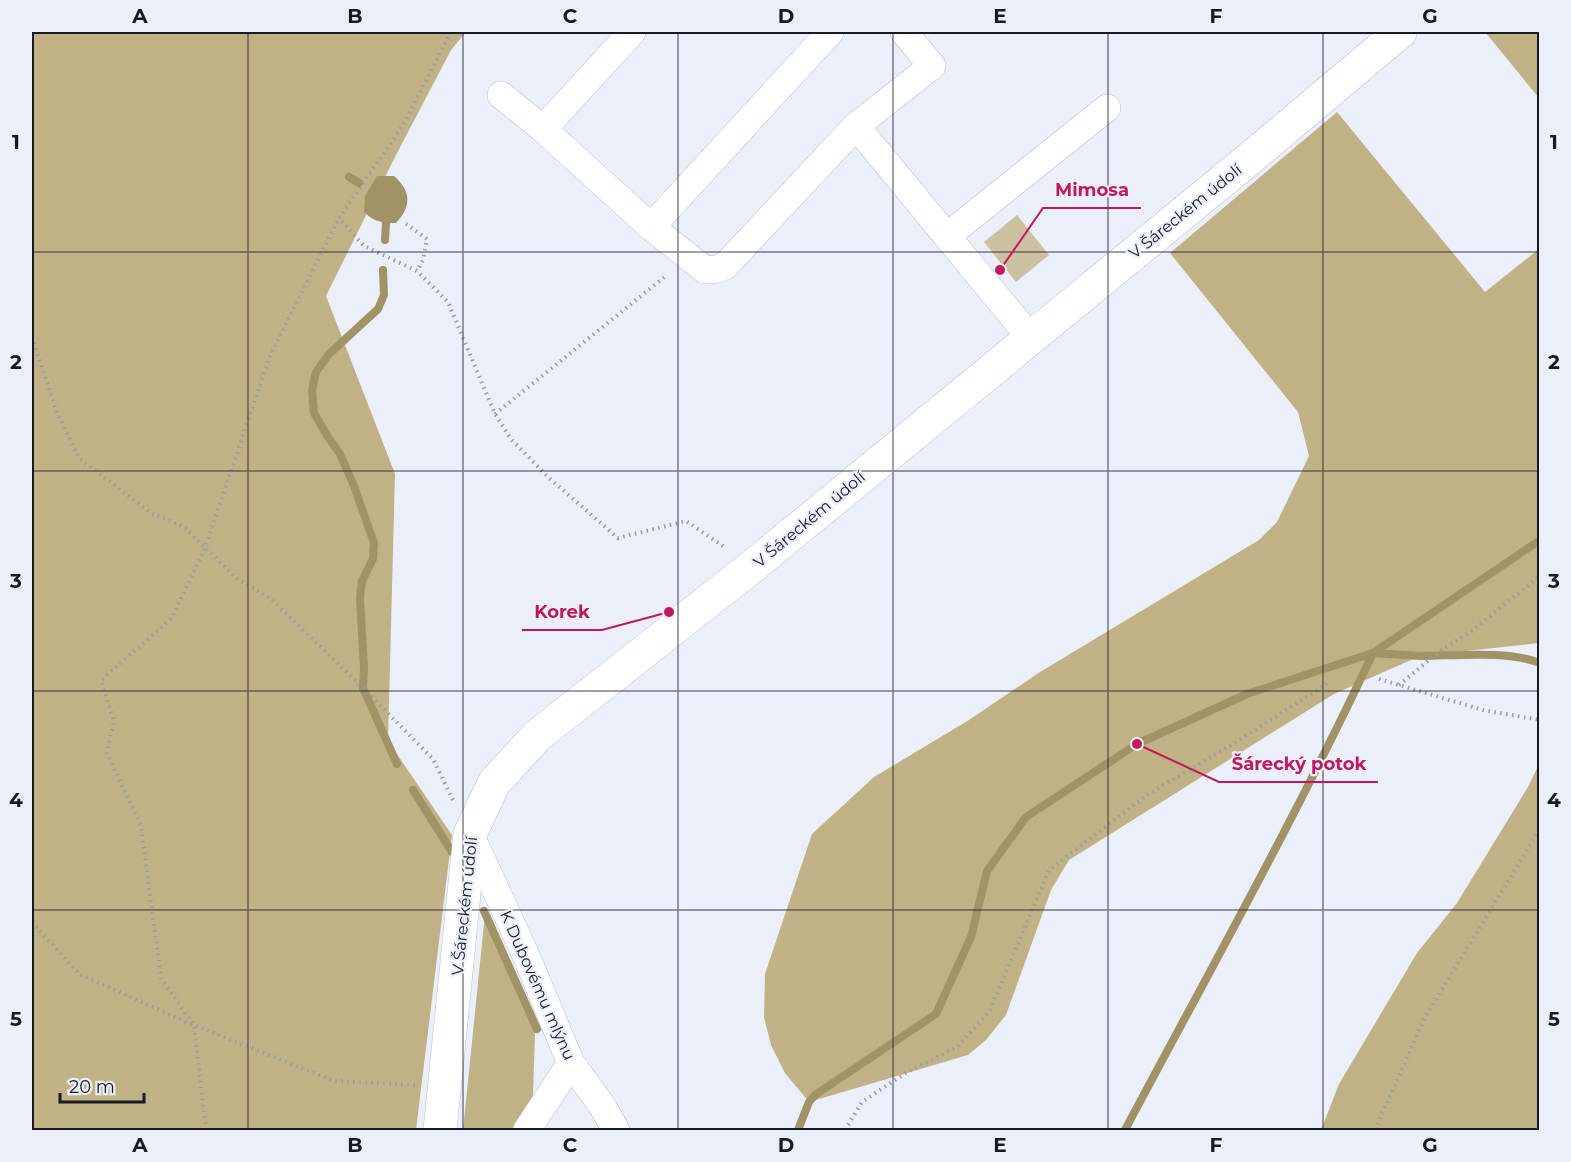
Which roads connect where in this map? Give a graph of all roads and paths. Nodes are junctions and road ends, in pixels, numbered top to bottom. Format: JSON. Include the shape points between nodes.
{"nodes":[{"id":1,"x":451,"y":32,"type":"edge"},
{"id":2,"x":632,"y":32,"type":"edge"},
{"id":3,"x":830,"y":32,"type":"edge"},
{"id":4,"x":904,"y":32,"type":"edge"},
{"id":5,"x":1400,"y":32,"type":"edge"},
{"id":6,"x":501,"y":95,"type":"dead end"},
{"id":7,"x":1107,"y":108,"type":"dead end"},
{"id":8,"x":856,"y":126,"type":"junction"},
{"id":9,"x":543,"y":129,"type":"junction"},
{"id":10,"x":339,"y":218,"type":"junction"},
{"id":11,"x":406,"y":224,"type":"dead end"},
{"id":12,"x":651,"y":227,"type":"junction"},
{"id":13,"x":946,"y":236,"type":"junction"},
{"id":14,"x":689,"y":258,"type":"junction"},
{"id":15,"x":417,"y":271,"type":"junction"},
{"id":16,"x":32,"y":336,"type":"edge"},
{"id":17,"x":1030,"y":337,"type":"junction"},
{"id":18,"x":495,"y":414,"type":"junction"},
{"id":19,"x":205,"y":548,"type":"junction"},
{"id":20,"x":754,"y":565,"type":"junction"},
{"id":21,"x":1539,"y":576,"type":"edge"},
{"id":22,"x":1379,"y":679,"type":"dead end"},
{"id":23,"x":1328,"y":683,"type":"dead end"},
{"id":24,"x":1399,"y":685,"type":"junction"},
{"id":25,"x":1539,"y":720,"type":"edge"},
{"id":26,"x":1539,"y":829,"type":"edge"},
{"id":27,"x":470,"y":834,"type":"junction"},
{"id":28,"x":32,"y":922,"type":"edge"},
{"id":29,"x":194,"y":1025,"type":"junction"},
{"id":30,"x":571,"y":1063,"type":"junction"},
{"id":31,"x":445,"y":1086,"type":"junction"},
{"id":32,"x":206,"y":1131,"type":"edge"},
{"id":33,"x":440,"y":1131,"type":"edge"},
{"id":34,"x":527,"y":1131,"type":"edge"},
{"id":35,"x":616,"y":1131,"type":"edge"},
{"id":36,"x":845,"y":1131,"type":"edge"},
{"id":37,"x":1375,"y":1131,"type":"edge"}],
"edges":[{"from":1,"to":10,"type":"path","via":[[402,127]]},
{"from":2,"to":9,"type":"street"},
{"from":3,"to":12,"type":"street"},
{"from":4,"to":8,"type":"street","via":[[932,66]]},
{"from":5,"to":17,"type":"street","name":"V Šáreckém údolí"},
{"from":6,"to":9,"type":"street"},
{"from":7,"to":13,"type":"street"},
{"from":8,"to":13,"type":"street"},
{"from":8,"to":14,"type":"street","via":[[725,266],[705,270]]},
{"from":9,"to":12,"type":"street"},
{"from":10,"to":15,"type":"path","via":[[364,246]]},
{"from":10,"to":19,"type":"path","via":[[269,358]]},
{"from":11,"to":15,"type":"path","via":[[427,239]]},
{"from":12,"to":14,"type":"street"},
{"from":13,"to":17,"type":"street"},
{"from":14,"to":18,"type":"path"},
{"from":15,"to":18,"type":"path","via":[[448,302]]},
{"from":16,"to":19,"type":"path","via":[[56,410],[79,458],[151,513],[184,527]]},
{"from":17,"to":20,"type":"street","name":"V Šáreckém údolí"},
{"from":18,"to":20,"type":"path","via":[[511,439],[549,478],[618,538],[686,521]]},
{"from":19,"to":27,"type":"path","via":[[236,578],[271,599],[433,759]]},
{"from":19,"to":29,"type":"path","via":[[171,619],[101,680],[114,721],[106,753],[141,826],[161,978]]},
{"from":20,"to":27,"type":"street","name":"V Šáreckém údolí","via":[[537,736],[494,783]]},
{"from":21,"to":24,"type":"path"},
{"from":22,"to":24,"type":"path"},
{"from":23,"to":36,"type":"path","via":[[1147,795],[1049,870],[989,1012],[957,1047],[907,1072],[862,1102]]},
{"from":24,"to":25,"type":"path","via":[[1483,710]]},
{"from":26,"to":37,"type":"path","via":[[1425,1017]]},
{"from":27,"to":30,"type":"street","name":"K Dubovému mlýnu"},
{"from":27,"to":31,"type":"street","name":"V Šáreckém údolí"},
{"from":28,"to":29,"type":"path","via":[[79,974]]},
{"from":29,"to":31,"type":"path","via":[[334,1081]]},
{"from":29,"to":32,"type":"path"},
{"from":30,"to":34,"type":"street"},
{"from":30,"to":35,"type":"street","name":"K Dubovému mlýnu"},
{"from":31,"to":33,"type":"street","name":"V Šáreckém údolí"}]}
